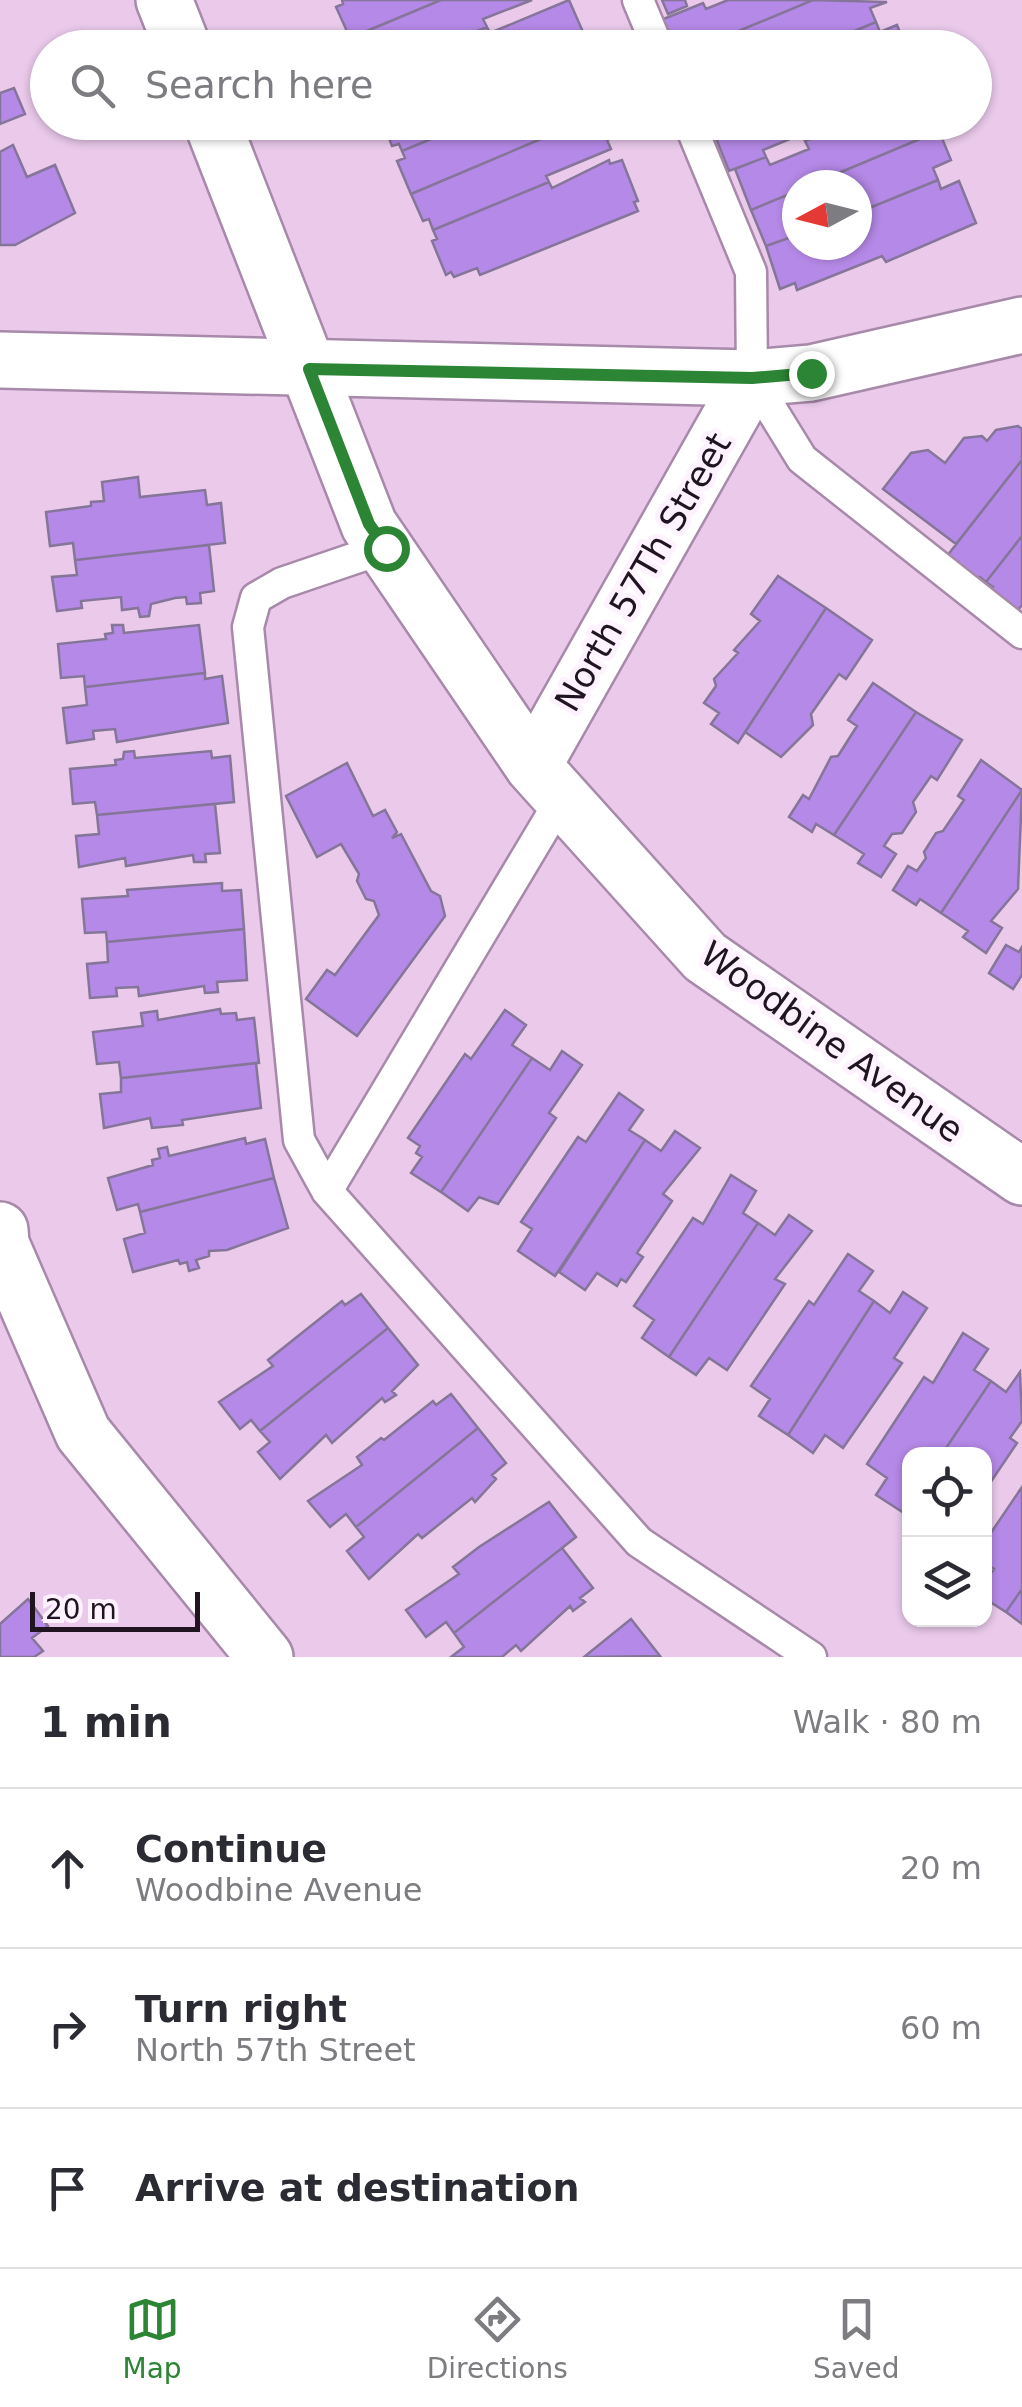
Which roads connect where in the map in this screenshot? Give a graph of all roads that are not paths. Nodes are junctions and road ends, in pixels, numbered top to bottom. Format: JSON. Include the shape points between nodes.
{"nodes":[{"id":1,"x":164,"y":0,"type":"edge"},
{"id":2,"x":638,"y":0,"type":"edge"},
{"id":3,"x":176,"y":30,"type":"edge"},
{"id":4,"x":650,"y":30,"type":"edge"},
{"id":5,"x":219,"y":140,"type":"edge"},
{"id":6,"x":696,"y":140,"type":"edge"},
{"id":7,"x":1022,"y":326,"type":"edge"},
{"id":8,"x":0,"y":360,"type":"edge"},
{"id":9,"x":309,"y":369,"type":"junction"},
{"id":10,"x":752,"y":378,"type":"junction"},
{"id":11,"x":386,"y":548,"type":"junction"},
{"id":12,"x":1022,"y":633,"type":"edge"},
{"id":13,"x":547,"y":782,"type":"junction"},
{"id":14,"x":1022,"y":1177,"type":"edge"},
{"id":15,"x":327,"y":1191,"type":"junction"},
{"id":16,"x":0,"y":1230,"type":"edge"},
{"id":17,"x":265,"y":1657,"type":"edge"},
{"id":18,"x":811,"y":1657,"type":"edge"}],
"edges":[{"from":1,"to":3,"type":"street"},
{"from":2,"to":4,"type":"lane"},
{"from":5,"to":9,"type":"street","name":"Woodbine Avenue"},
{"from":6,"to":10,"type":"lane","via":[[751,272]]},
{"from":7,"to":10,"type":"street","name":"North 57Th Street","via":[[811,373]]},
{"from":8,"to":9,"type":"street","name":"North 57Th Street"},
{"from":9,"to":10,"type":"street","name":"North 57Th Street"},
{"from":9,"to":11,"type":"street","name":"Woodbine Avenue","via":[[369,524]]},
{"from":10,"to":12,"type":"lane","via":[[802,459]]},
{"from":10,"to":13,"type":"street","name":"North 57Th Street"},
{"from":11,"to":13,"type":"street","name":"Woodbine Avenue"},
{"from":11,"to":15,"type":"lane","via":[[282,583],[256,598],[248,627],[299,1140]]},
{"from":13,"to":14,"type":"street","name":"Woodbine Avenue","via":[[706,957]]},
{"from":13,"to":15,"type":"lane"},
{"from":15,"to":18,"type":"lane","via":[[638,1542]]},
{"from":16,"to":17,"type":"street","via":[[83,1433]]}]}
